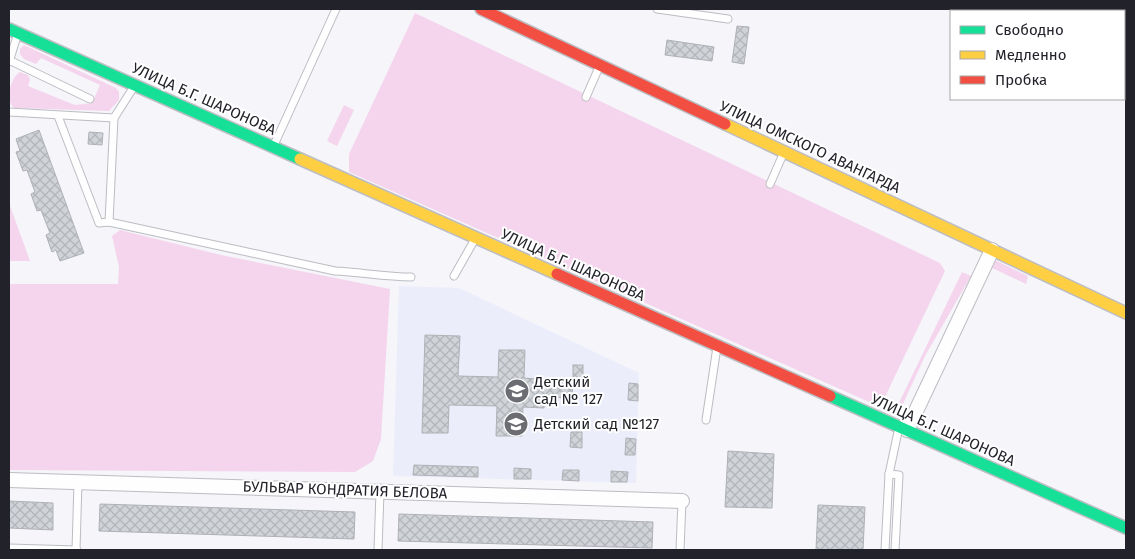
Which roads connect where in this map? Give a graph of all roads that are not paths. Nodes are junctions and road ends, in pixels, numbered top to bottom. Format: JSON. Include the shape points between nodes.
{"nodes":[{"id":1,"x":336,"y":9,"type":"edge"},
{"id":2,"x":481,"y":9,"type":"edge"},
{"id":3,"x":657,"y":9,"type":"edge"},
{"id":4,"x":728,"y":19,"type":"dead end"},
{"id":5,"x":13,"y":31,"type":"edge"},
{"id":6,"x":9,"y":61,"type":"edge"},
{"id":7,"x":600,"y":65,"type":"junction"},
{"id":8,"x":135,"y":84,"type":"junction"},
{"id":9,"x":586,"y":97,"type":"dead end"},
{"id":10,"x":90,"y":99,"type":"dead end"},
{"id":11,"x":9,"y":112,"type":"edge"},
{"id":12,"x":58,"y":116,"type":"junction"},
{"id":13,"x":114,"y":118,"type":"junction"},
{"id":14,"x":274,"y":147,"type":"junction"},
{"id":15,"x":784,"y":152,"type":"junction"},
{"id":16,"x":770,"y":184,"type":"dead end"},
{"id":17,"x":109,"y":222,"type":"junction"},
{"id":18,"x":476,"y":238,"type":"junction"},
{"id":19,"x":992,"y":250,"type":"junction"},
{"id":20,"x":454,"y":276,"type":"dead end"},
{"id":21,"x":411,"y":277,"type":"dead end"},
{"id":22,"x":1126,"y":313,"type":"edge"},
{"id":23,"x":718,"y":347,"type":"junction"},
{"id":24,"x":706,"y":420,"type":"dead end"},
{"id":25,"x":904,"y":428,"type":"junction"},
{"id":26,"x":888,"y":474,"type":"junction"},
{"id":27,"x":9,"y":480,"type":"edge"},
{"id":28,"x":78,"y":482,"type":"junction"},
{"id":29,"x":380,"y":492,"type":"junction"},
{"id":30,"x":682,"y":501,"type":"joint"},
{"id":31,"x":1126,"y":528,"type":"edge"},
{"id":32,"x":9,"y":548,"type":"edge"},
{"id":33,"x":76,"y":550,"type":"edge"},
{"id":34,"x":378,"y":550,"type":"edge"},
{"id":35,"x":680,"y":550,"type":"edge"},
{"id":36,"x":885,"y":550,"type":"edge"},
{"id":37,"x":895,"y":550,"type":"edge"}],
"edges":[{"from":1,"to":14,"type":"lane"},
{"from":2,"to":7,"type":"main road","name":"УЛИЦА ОМСКОГО АВАНГАРДА"},
{"from":3,"to":4,"type":"lane"},
{"from":5,"to":6,"type":"lane"},
{"from":5,"to":8,"type":"main road","name":"УЛИЦА Б.Г. ШАРОНОВА"},
{"from":6,"to":10,"type":"lane"},
{"from":7,"to":9,"type":"lane"},
{"from":7,"to":15,"type":"main road","name":"УЛИЦА ОМСКОГО АВАНГАРДА"},
{"from":8,"to":13,"type":"lane"},
{"from":8,"to":14,"type":"main road","name":"УЛИЦА Б.Г. ШАРОНОВА"},
{"from":11,"to":12,"type":"lane"},
{"from":12,"to":13,"type":"lane"},
{"from":12,"to":17,"type":"lane","via":[[99,223]]},
{"from":13,"to":17,"type":"lane"},
{"from":14,"to":18,"type":"main road","name":"УЛИЦА Б.Г. ШАРОНОВА"},
{"from":15,"to":16,"type":"lane"},
{"from":15,"to":19,"type":"main road","name":"УЛИЦА ОМСКОГО АВАНГАРДА"},
{"from":17,"to":21,"type":"lane","via":[[335,271]]},
{"from":18,"to":20,"type":"lane"},
{"from":18,"to":23,"type":"main road","name":"УЛИЦА Б.Г. ШАРОНОВА"},
{"from":19,"to":22,"type":"main road","name":"УЛИЦА ОМСКОГО АВАНГАРДА"},
{"from":19,"to":25,"type":"street"},
{"from":23,"to":24,"type":"lane"},
{"from":23,"to":25,"type":"main road","name":"УЛИЦА Б.Г. ШАРОНОВА"},
{"from":25,"to":26,"type":"lane"},
{"from":25,"to":31,"type":"main road","name":"УЛИЦА Б.Г. ШАРОНОВА"},
{"from":26,"to":36,"type":"lane"},
{"from":26,"to":37,"type":"lane","via":[[899,475]]},
{"from":27,"to":28,"type":"street","name":"БУЛЬВАР КОНДРАТИЯ БЕЛОВА"},
{"from":28,"to":29,"type":"street","name":"БУЛЬВАР КОНДРАТИЯ БЕЛОВА"},
{"from":28,"to":33,"type":"lane"},
{"from":29,"to":30,"type":"street","name":"БУЛЬВАР КОНДРАТИЯ БЕЛОВА"},
{"from":29,"to":34,"type":"lane"},
{"from":30,"to":35,"type":"lane"},
{"from":32,"to":33,"type":"lane"}]}
